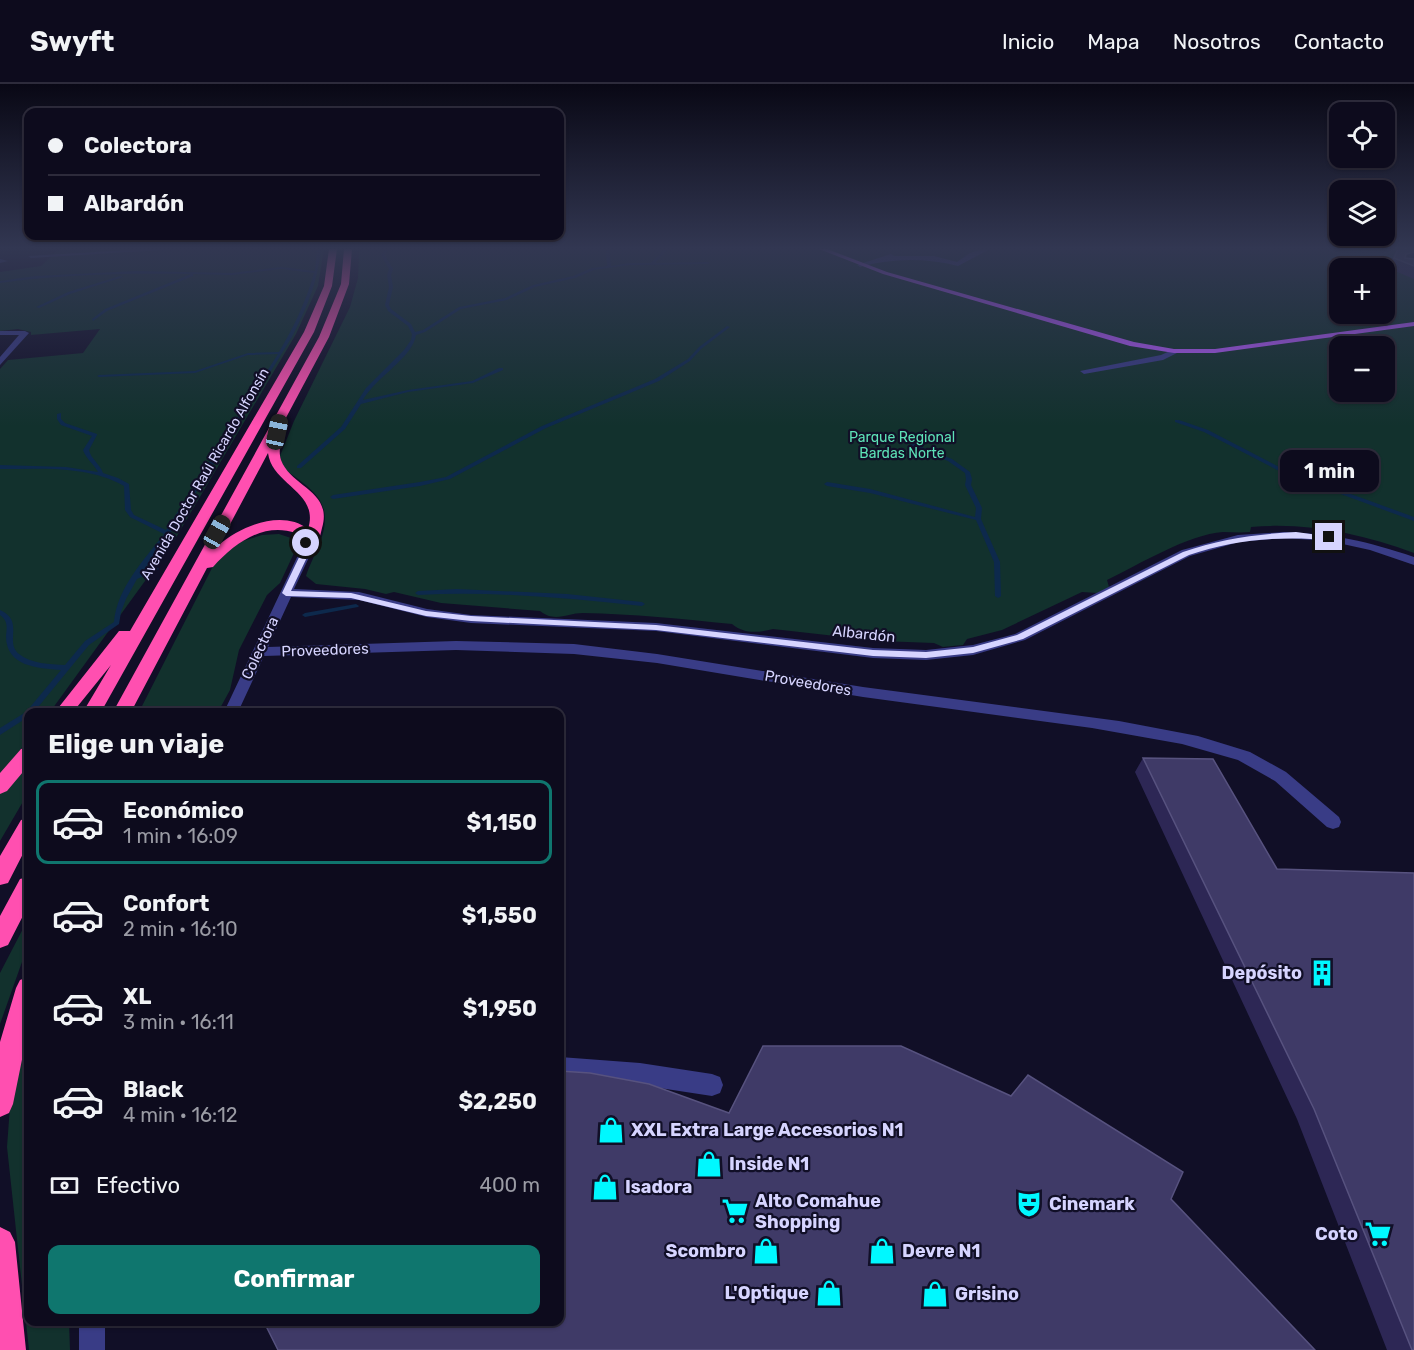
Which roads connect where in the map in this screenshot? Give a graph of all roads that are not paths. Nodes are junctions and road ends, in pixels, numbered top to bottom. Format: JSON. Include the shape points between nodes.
{"nodes":[{"id":1,"x":319,"y":308,"type":"edge"},
{"id":2,"x":337,"y":308,"type":"edge"},
{"id":3,"x":1009,"y":308,"type":"edge"},
{"id":4,"x":1414,"y":324,"type":"edge"},
{"id":5,"x":0,"y":333,"type":"edge"},
{"id":6,"x":1174,"y":351,"type":"junction"},
{"id":7,"x":0,"y":362,"type":"edge"},
{"id":8,"x":1084,"y":371,"type":"dead end"},
{"id":9,"x":281,"y":415,"type":"junction"},
{"id":10,"x":306,"y":551,"type":"junction"},
{"id":11,"x":1414,"y":561,"type":"edge"},
{"id":12,"x":164,"y":583,"type":"junction"},
{"id":13,"x":185,"y":591,"type":"junction"},
{"id":14,"x":286,"y":593,"type":"junction"},
{"id":15,"x":257,"y":652,"type":"junction"},
{"id":16,"x":67,"y":708,"type":"edge"},
{"id":17,"x":94,"y":708,"type":"edge"},
{"id":18,"x":124,"y":708,"type":"edge"},
{"id":19,"x":233,"y":708,"type":"edge"},
{"id":20,"x":24,"y":759,"type":"edge"},
{"id":21,"x":0,"y":786,"type":"edge"},
{"id":22,"x":1333,"y":822,"type":"dead end"},
{"id":23,"x":24,"y":832,"type":"edge"},
{"id":24,"x":0,"y":876,"type":"edge"},
{"id":25,"x":24,"y":893,"type":"edge"},
{"id":26,"x":0,"y":938,"type":"edge"},
{"id":27,"x":24,"y":1002,"type":"edge"},
{"id":28,"x":564,"y":1068,"type":"edge"},
{"id":29,"x":712,"y":1085,"type":"dead end"},
{"id":30,"x":0,"y":1104,"type":"edge"},
{"id":31,"x":0,"y":1242,"type":"edge"},
{"id":32,"x":92,"y":1326,"type":"edge"},
{"id":33,"x":10,"y":1350,"type":"edge"},
{"id":34,"x":92,"y":1350,"type":"edge"}],
"edges":[{"from":1,"to":12,"type":"highway","name":"Avenida Doctor Raúl Ricardo Alfonsín","via":[[309,332]]},
{"from":2,"to":9,"type":"highway"},
{"from":3,"to":6,"type":"main road","via":[[1133,344]]},
{"from":4,"to":6,"type":"main road","via":[[1215,351]]},
{"from":5,"to":7,"type":"street","via":[[24,332]]},
{"from":6,"to":8,"type":"street","via":[[1160,358]]},
{"from":9,"to":10,"type":"highway","via":[[275,462],[309,495],[318,515]]},
{"from":9,"to":13,"type":"highway"},
{"from":10,"to":13,"type":"highway","via":[[302,530],[285,525],[260,527],[228,543]]},
{"from":10,"to":14,"type":"street","name":"Colectora"},
{"from":11,"to":14,"type":"street","name":"Albardón","via":[[1363,544],[1318,536],[1238,538],[1186,553],[1020,637],[973,650],[926,655],[873,653],[656,627],[471,619],[351,595]]},
{"from":12,"to":16,"type":"highway"},
{"from":12,"to":17,"type":"highway","name":"Avenida Doctor Raúl Ricardo Alfonsín"},
{"from":13,"to":18,"type":"highway"},
{"from":14,"to":15,"type":"street","name":"Colectora"},
{"from":15,"to":19,"type":"street","name":"Colectora"},
{"from":15,"to":22,"type":"street","name":"Proveedores","via":[[441,646],[572,649],[697,663],[860,692],[1095,723],[1205,744],[1245,757],[1295,787]]},
{"from":20,"to":21,"type":"highway"},
{"from":23,"to":24,"type":"highway"},
{"from":25,"to":26,"type":"highway"},
{"from":27,"to":30,"type":"highway"},
{"from":28,"to":29,"type":"street"},
{"from":31,"to":33,"type":"highway"},
{"from":32,"to":34,"type":"street"}]}
